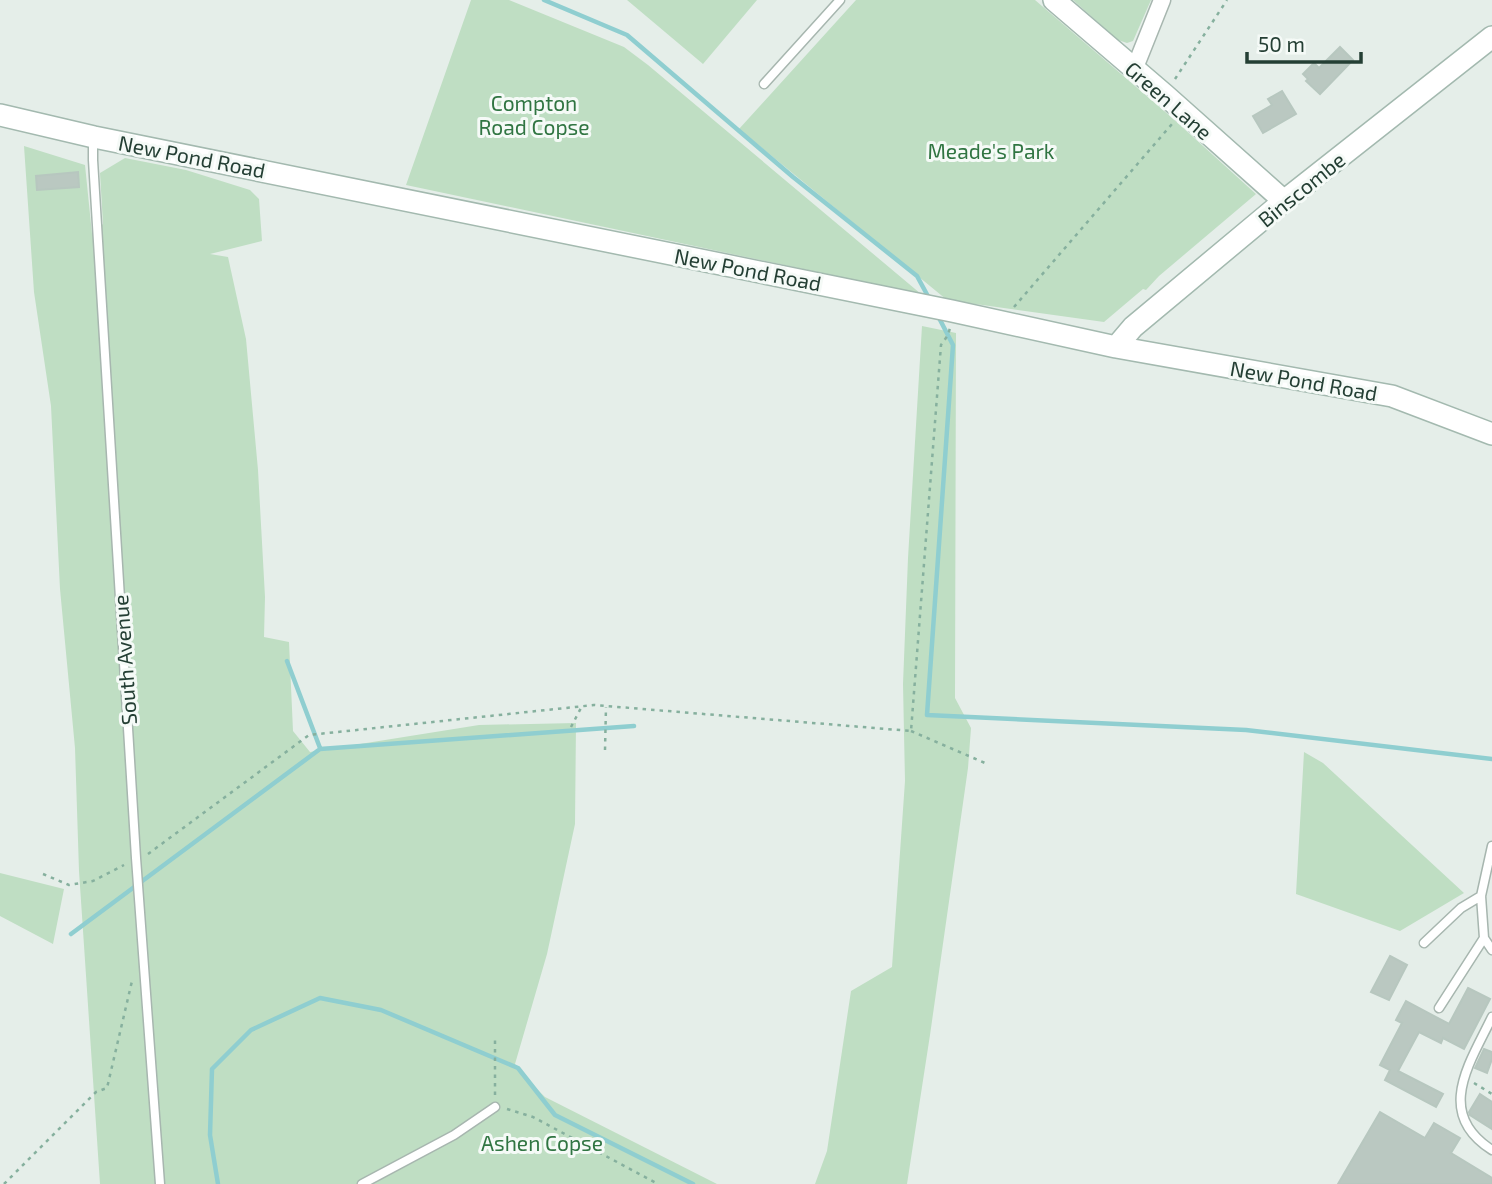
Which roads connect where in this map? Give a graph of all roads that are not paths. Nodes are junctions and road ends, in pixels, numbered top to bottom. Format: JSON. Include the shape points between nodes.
{"nodes":[{"id":1,"x":840,"y":0,"type":"edge"},
{"id":2,"x":1054,"y":0,"type":"edge"},
{"id":3,"x":1162,"y":0,"type":"edge"},
{"id":4,"x":1492,"y":37,"type":"edge"},
{"id":5,"x":1134,"y":69,"type":"junction"},
{"id":6,"x":764,"y":84,"type":"dead end"},
{"id":7,"x":0,"y":115,"type":"edge"},
{"id":8,"x":93,"y":136,"type":"junction"},
{"id":9,"x":1284,"y":201,"type":"junction"},
{"id":10,"x":1116,"y":347,"type":"junction"},
{"id":11,"x":1492,"y":433,"type":"edge"},
{"id":12,"x":1492,"y":846,"type":"edge"},
{"id":13,"x":1480,"y":896,"type":"junction"},
{"id":14,"x":1485,"y":938,"type":"junction"},
{"id":15,"x":1424,"y":943,"type":"dead end"},
{"id":16,"x":1492,"y":950,"type":"edge"},
{"id":17,"x":1439,"y":1008,"type":"dead end"},
{"id":18,"x":1492,"y":1017,"type":"edge"},
{"id":19,"x":495,"y":1107,"type":"road end"},
{"id":20,"x":1492,"y":1150,"type":"edge"},
{"id":21,"x":160,"y":1184,"type":"edge"},
{"id":22,"x":362,"y":1184,"type":"edge"}],
"edges":[{"from":1,"to":6,"type":"lane"},
{"from":2,"to":5,"type":"main road","name":"Green Lane"},
{"from":3,"to":5,"type":"street"},
{"from":4,"to":9,"type":"main road","name":"Binscombe"},
{"from":5,"to":9,"type":"main road","name":"Green Lane"},
{"from":7,"to":8,"type":"main road","name":"New Pond Road"},
{"from":8,"to":10,"type":"main road","name":"New Pond Road"},
{"from":8,"to":21,"type":"lane","name":"South Avenue"},
{"from":9,"to":10,"type":"main road","name":"Binscombe","via":[[1133,327]]},
{"from":10,"to":11,"type":"main road","name":"New Pond Road","via":[[1392,396]]},
{"from":12,"to":13,"type":"lane"},
{"from":13,"to":14,"type":"lane"},
{"from":13,"to":15,"type":"lane"},
{"from":14,"to":16,"type":"lane"},
{"from":14,"to":17,"type":"lane"},
{"from":18,"to":20,"type":"lane","via":[[1461,1084],[1460,1101],[1471,1133]]},
{"from":19,"to":22,"type":"lane","via":[[454,1135]]}]}
